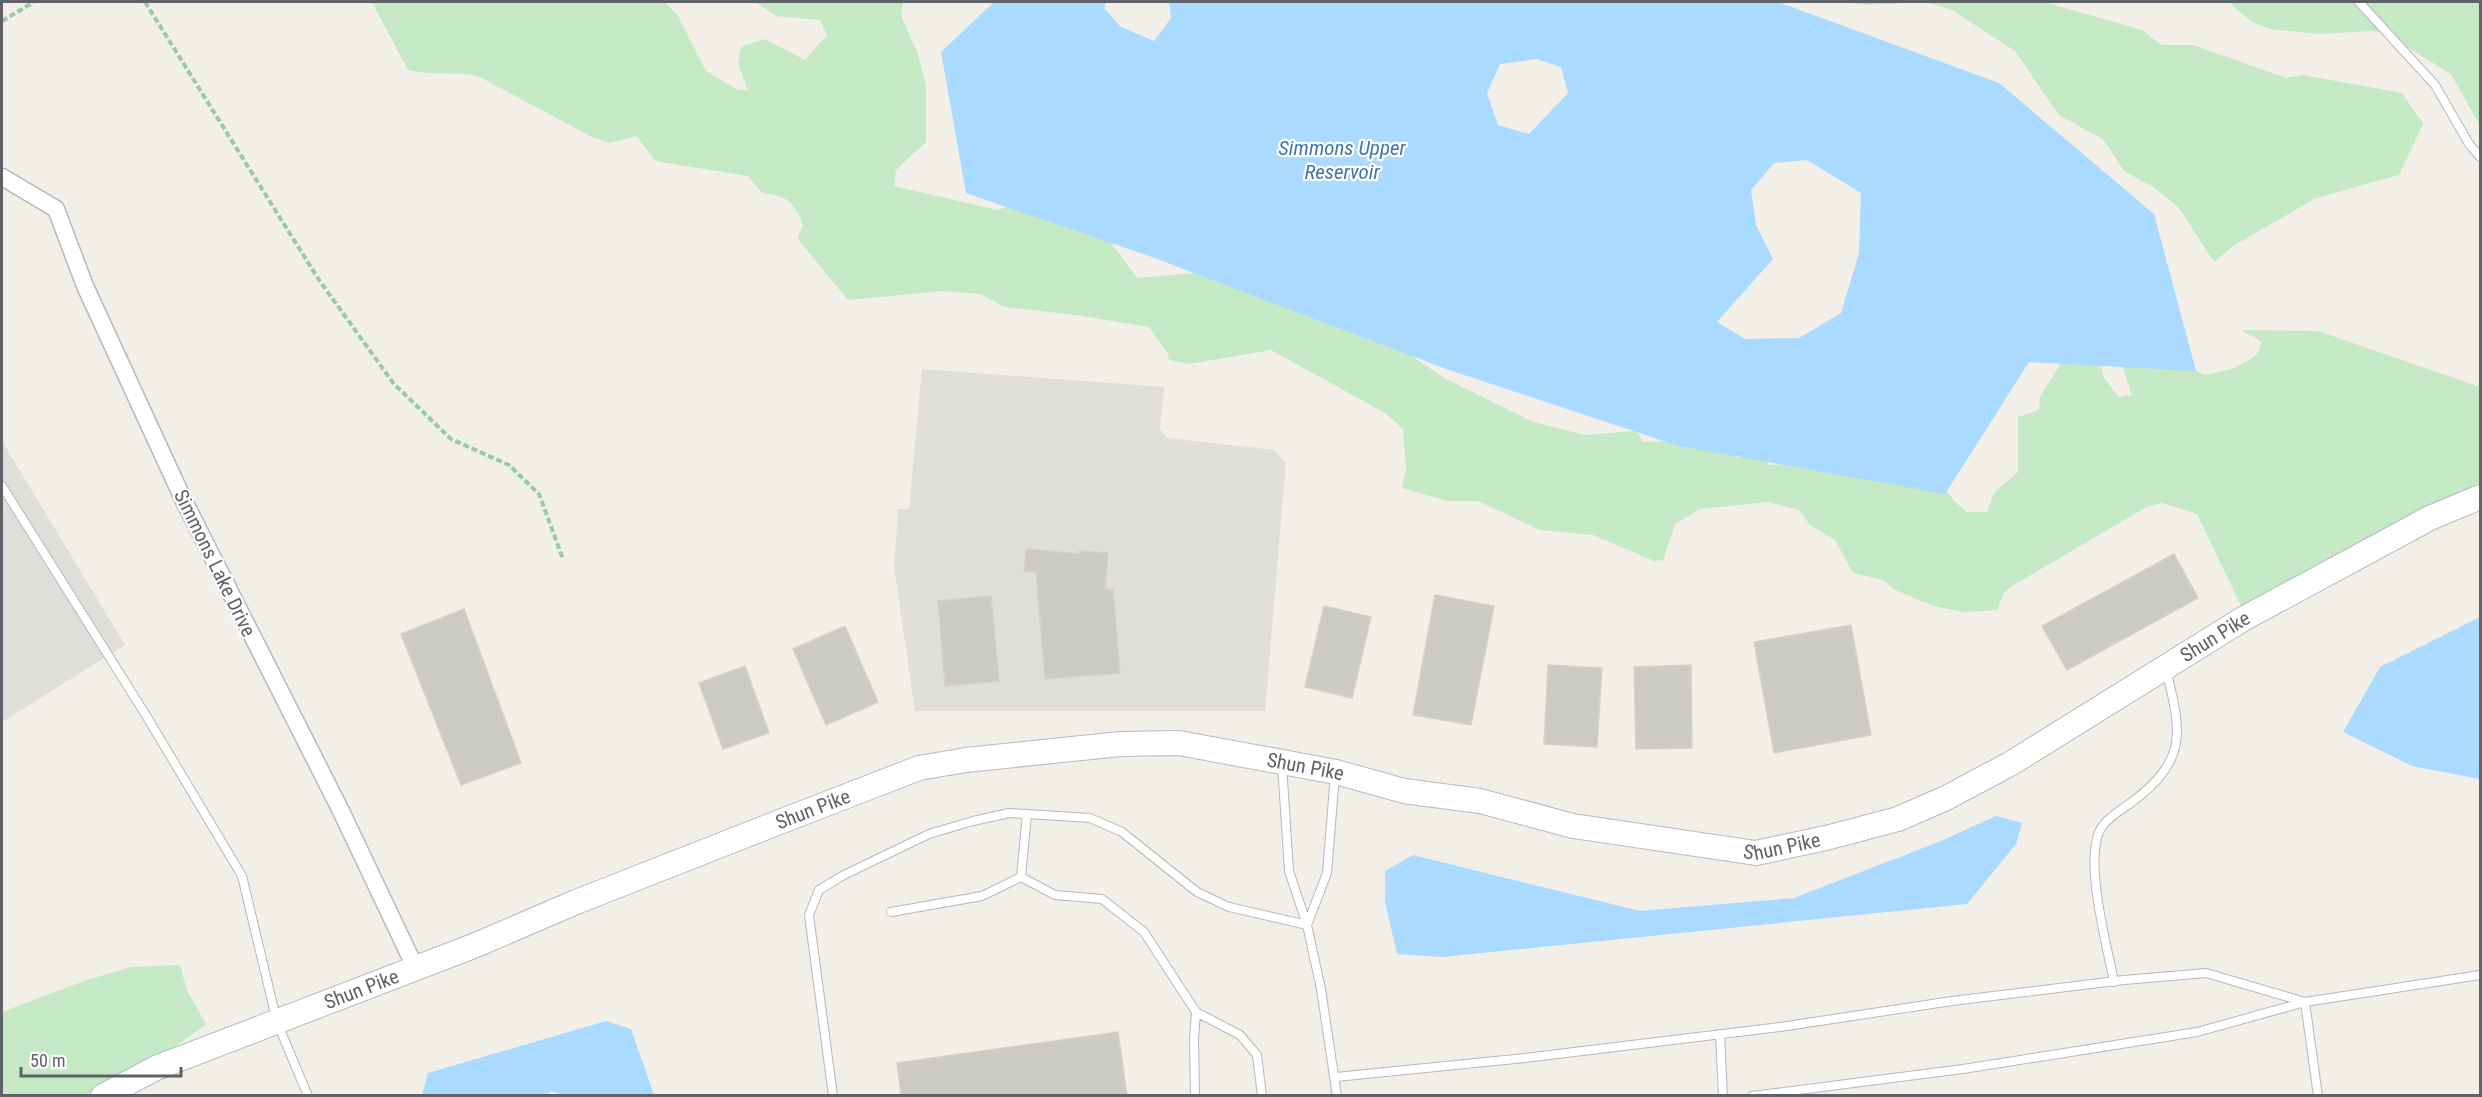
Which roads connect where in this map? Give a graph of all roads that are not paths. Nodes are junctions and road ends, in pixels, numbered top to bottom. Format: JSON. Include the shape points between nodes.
{"nodes":[{"id":1,"x":2359,"y":2,"type":"edge"},
{"id":2,"x":2481,"y":158,"type":"edge"},
{"id":3,"x":2,"y":177,"type":"edge"},
{"id":4,"x":2,"y":490,"type":"edge"},
{"id":5,"x":2481,"y":497,"type":"edge"},
{"id":6,"x":2165,"y":666,"type":"junction"},
{"id":7,"x":1282,"y":764,"type":"junction"},
{"id":8,"x":1335,"y":772,"type":"junction"},
{"id":9,"x":1027,"y":814,"type":"junction"},
{"id":10,"x":1021,"y":877,"type":"junction"},
{"id":11,"x":891,"y":912,"type":"dead end"},
{"id":12,"x":1306,"y":925,"type":"junction"},
{"id":13,"x":415,"y":967,"type":"junction"},
{"id":14,"x":2481,"y":975,"type":"edge"},
{"id":15,"x":2114,"y":982,"type":"junction"},
{"id":16,"x":2305,"y":1002,"type":"junction"},
{"id":17,"x":1196,"y":1012,"type":"junction"},
{"id":18,"x":277,"y":1022,"type":"junction"},
{"id":19,"x":1719,"y":1034,"type":"junction"},
{"id":20,"x":1336,"y":1077,"type":"junction"},
{"id":21,"x":103,"y":1095,"type":"edge"},
{"id":22,"x":308,"y":1095,"type":"edge"},
{"id":23,"x":833,"y":1095,"type":"edge"},
{"id":24,"x":1195,"y":1095,"type":"edge"},
{"id":25,"x":1262,"y":1095,"type":"edge"},
{"id":26,"x":1337,"y":1095,"type":"edge"},
{"id":27,"x":1724,"y":1095,"type":"edge"},
{"id":28,"x":1752,"y":1095,"type":"edge"},
{"id":29,"x":2318,"y":1095,"type":"edge"}],
"edges":[{"from":1,"to":2,"type":"lane","via":[[2435,85]]},
{"from":3,"to":13,"type":"street","name":"Simmons Lake Drive","via":[[56,209],[85,286],[184,501]]},
{"from":4,"to":18,"type":"lane","via":[[147,717],[242,876]]},
{"from":5,"to":6,"type":"main road","name":"Shun Pike","via":[[2430,518],[2243,619]]},
{"from":6,"to":8,"type":"main road","name":"Shun Pike","via":[[2010,764],[1936,802],[1898,819],[1756,853],[1573,826],[1480,801],[1404,791]]},
{"from":6,"to":15,"type":"lane","via":[[2176,711],[2177,743],[2167,770],[2099,832],[2095,856],[2101,918]]},
{"from":7,"to":8,"type":"main road","name":"Shun Pike"},
{"from":7,"to":12,"type":"lane","via":[[1289,871]]},
{"from":7,"to":13,"type":"main road","name":"Shun Pike","via":[[1179,743],[1120,744],[919,768]]},
{"from":8,"to":12,"type":"lane","via":[[1327,873]]},
{"from":9,"to":10,"type":"lane"},
{"from":9,"to":12,"type":"lane","via":[[1090,818],[1122,832],[1197,892],[1229,907]]},
{"from":9,"to":23,"type":"lane","via":[[1009,813],[929,834],[819,890],[809,915]]},
{"from":10,"to":11,"type":"lane","via":[[982,896]]},
{"from":10,"to":17,"type":"lane","via":[[1055,894],[1102,899],[1144,932]]},
{"from":12,"to":20,"type":"lane"},
{"from":13,"to":18,"type":"main road","name":"Shun Pike"},
{"from":14,"to":16,"type":"lane"},
{"from":15,"to":16,"type":"lane","via":[[2206,973]]},
{"from":15,"to":19,"type":"lane"},
{"from":16,"to":28,"type":"lane","via":[[2197,1032],[1963,1069]]},
{"from":16,"to":29,"type":"lane"},
{"from":17,"to":24,"type":"lane"},
{"from":17,"to":25,"type":"lane","via":[[1240,1035],[1257,1055]]},
{"from":18,"to":21,"type":"main road","name":"Shun Pike","via":[[156,1068]]},
{"from":18,"to":22,"type":"lane"},
{"from":19,"to":20,"type":"lane"},
{"from":19,"to":27,"type":"lane"},
{"from":20,"to":26,"type":"lane"}]}
